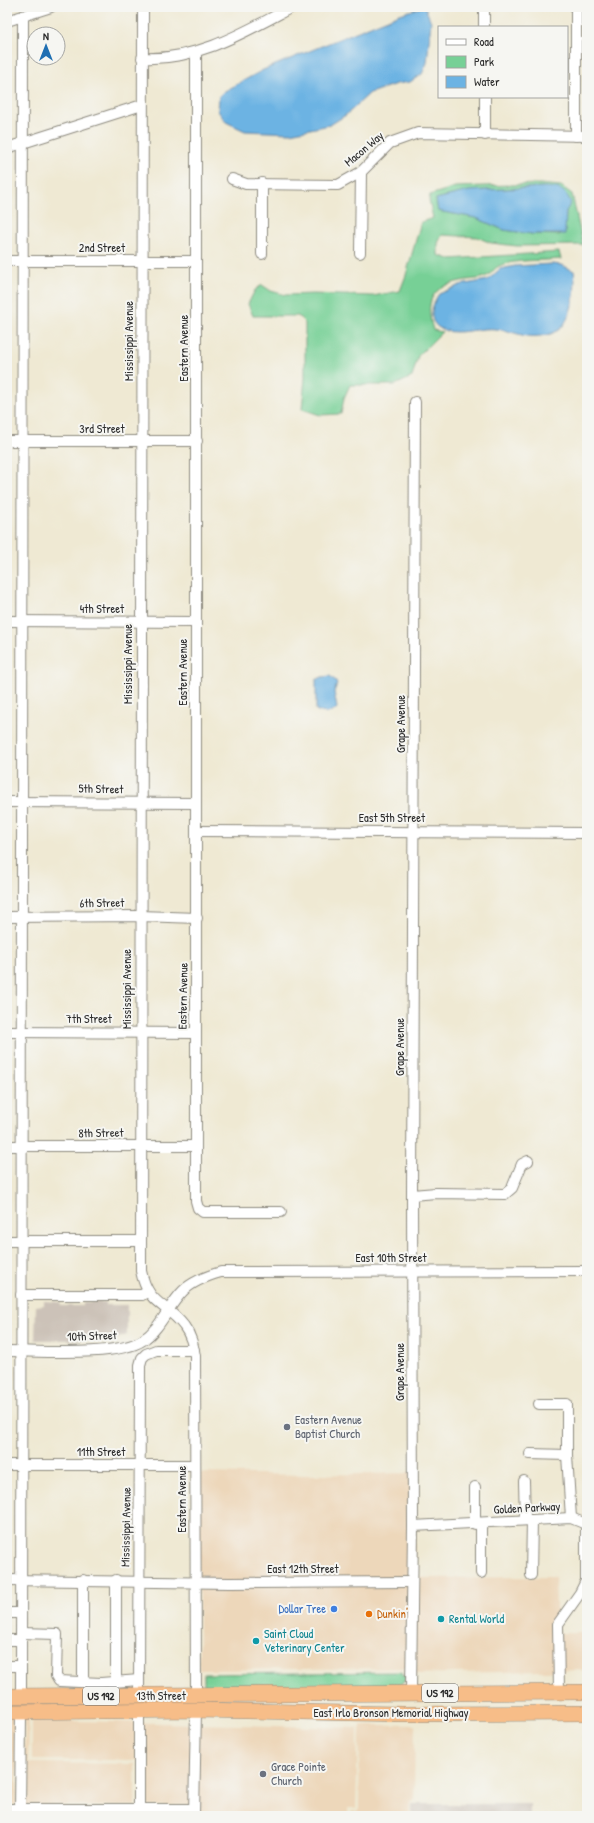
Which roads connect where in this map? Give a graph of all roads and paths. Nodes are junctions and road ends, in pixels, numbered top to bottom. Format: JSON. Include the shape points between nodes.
{"nodes":[{"id":1,"x":50,"y":7,"type":"edge"},
{"id":2,"x":143,"y":7,"type":"edge"},
{"id":3,"x":292,"y":7,"type":"edge"},
{"id":4,"x":484,"y":7,"type":"edge"},
{"id":5,"x":576,"y":7,"type":"edge"},
{"id":6,"x":24,"y":16,"type":"junction"},
{"id":7,"x":7,"y":21,"type":"edge"},
{"id":8,"x":484,"y":26,"type":"edge"},
{"id":9,"x":195,"y":52,"type":"junction"},
{"id":10,"x":142,"y":58,"type":"junction"},
{"id":11,"x":485,"y":98,"type":"edge"},
{"id":12,"x":142,"y":105,"type":"junction"},
{"id":13,"x":485,"y":134,"type":"junction"},
{"id":14,"x":576,"y":136,"type":"junction"},
{"id":15,"x":587,"y":136,"type":"edge"},
{"id":16,"x":23,"y":143,"type":"junction"},
{"id":17,"x":7,"y":148,"type":"edge"},
{"id":18,"x":361,"y":172,"type":"junction"},
{"id":19,"x":232,"y":179,"type":"dead end"},
{"id":20,"x":262,"y":184,"type":"junction"},
{"id":21,"x":360,"y":253,"type":"dead end"},
{"id":22,"x":262,"y":254,"type":"dead end"},
{"id":23,"x":7,"y":261,"type":"edge"},
{"id":24,"x":23,"y":261,"type":"junction"},
{"id":25,"x":142,"y":261,"type":"junction"},
{"id":26,"x":196,"y":261,"type":"junction"},
{"id":27,"x":415,"y":402,"type":"dead end"},
{"id":28,"x":7,"y":441,"type":"edge"},
{"id":29,"x":23,"y":441,"type":"junction"},
{"id":30,"x":142,"y":442,"type":"junction"},
{"id":31,"x":197,"y":442,"type":"junction"},
{"id":32,"x":7,"y":622,"type":"edge"},
{"id":33,"x":23,"y":622,"type":"junction"},
{"id":34,"x":141,"y":622,"type":"junction"},
{"id":35,"x":196,"y":622,"type":"junction"},
{"id":36,"x":7,"y":802,"type":"edge"},
{"id":37,"x":22,"y":802,"type":"junction"},
{"id":38,"x":140,"y":803,"type":"junction"},
{"id":39,"x":196,"y":803,"type":"junction"},
{"id":40,"x":196,"y":831,"type":"junction"},
{"id":41,"x":414,"y":831,"type":"junction"},
{"id":42,"x":587,"y":832,"type":"edge"},
{"id":43,"x":140,"y":916,"type":"junction"},
{"id":44,"x":7,"y":917,"type":"edge"},
{"id":45,"x":22,"y":917,"type":"junction"},
{"id":46,"x":197,"y":918,"type":"junction"},
{"id":47,"x":7,"y":1032,"type":"edge"},
{"id":48,"x":22,"y":1032,"type":"junction"},
{"id":49,"x":140,"y":1032,"type":"junction"},
{"id":50,"x":196,"y":1033,"type":"junction"},
{"id":51,"x":140,"y":1145,"type":"junction"},
{"id":52,"x":7,"y":1146,"type":"edge"},
{"id":53,"x":22,"y":1146,"type":"junction"},
{"id":54,"x":195,"y":1146,"type":"junction"},
{"id":55,"x":528,"y":1161,"type":"dead end"},
{"id":56,"x":412,"y":1195,"type":"junction"},
{"id":57,"x":281,"y":1212,"type":"dead end"},
{"id":58,"x":22,"y":1240,"type":"junction"},
{"id":59,"x":7,"y":1241,"type":"edge"},
{"id":60,"x":141,"y":1241,"type":"junction"},
{"id":61,"x":587,"y":1270,"type":"edge"},
{"id":62,"x":412,"y":1271,"type":"junction"},
{"id":63,"x":197,"y":1281,"type":"joint"},
{"id":64,"x":148,"y":1291,"type":"junction"},
{"id":65,"x":21,"y":1294,"type":"junction"},
{"id":66,"x":168,"y":1312,"type":"junction"},
{"id":67,"x":194,"y":1350,"type":"junction"},
{"id":68,"x":7,"y":1351,"type":"edge"},
{"id":69,"x":21,"y":1351,"type":"junction"},
{"id":70,"x":539,"y":1404,"type":"dead end"},
{"id":71,"x":530,"y":1454,"type":"dead end"},
{"id":72,"x":567,"y":1455,"type":"junction"},
{"id":73,"x":7,"y":1465,"type":"edge"},
{"id":74,"x":21,"y":1465,"type":"junction"},
{"id":75,"x":139,"y":1465,"type":"junction"},
{"id":76,"x":195,"y":1465,"type":"junction"},
{"id":77,"x":524,"y":1481,"type":"dead end"},
{"id":78,"x":475,"y":1487,"type":"dead end"},
{"id":79,"x":572,"y":1518,"type":"junction"},
{"id":80,"x":528,"y":1520,"type":"junction"},
{"id":81,"x":478,"y":1524,"type":"junction"},
{"id":82,"x":413,"y":1526,"type":"junction"},
{"id":83,"x":481,"y":1573,"type":"dead end"},
{"id":84,"x":531,"y":1575,"type":"dead end"},
{"id":85,"x":7,"y":1580,"type":"edge"},
{"id":86,"x":21,"y":1580,"type":"junction"},
{"id":87,"x":83,"y":1580,"type":"junction"},
{"id":88,"x":116,"y":1580,"type":"junction"},
{"id":89,"x":138,"y":1581,"type":"junction"},
{"id":90,"x":195,"y":1581,"type":"junction"},
{"id":91,"x":412,"y":1582,"type":"junction"},
{"id":92,"x":7,"y":1613,"type":"edge"},
{"id":93,"x":21,"y":1613,"type":"junction"},
{"id":94,"x":21,"y":1637,"type":"junction"},
{"id":95,"x":7,"y":1640,"type":"edge"},
{"id":96,"x":7,"y":1666,"type":"edge"},
{"id":97,"x":21,"y":1666,"type":"junction"},
{"id":98,"x":139,"y":1680,"type":"junction"},
{"id":99,"x":83,"y":1682,"type":"junction"},
{"id":100,"x":116,"y":1689,"type":"junction"},
{"id":101,"x":559,"y":1692,"type":"junction"},
{"id":102,"x":587,"y":1692,"type":"edge"},
{"id":103,"x":411,"y":1693,"type":"junction"},
{"id":104,"x":14,"y":1696,"type":"edge"},
{"id":105,"x":139,"y":1696,"type":"junction"},
{"id":106,"x":196,"y":1703,"type":"junction"},
{"id":107,"x":7,"y":1704,"type":"edge"},
{"id":108,"x":139,"y":1711,"type":"junction"},
{"id":109,"x":14,"y":1712,"type":"edge"},
{"id":110,"x":103,"y":1712,"type":"junction"},
{"id":111,"x":289,"y":1712,"type":"junction"},
{"id":112,"x":587,"y":1713,"type":"edge"},
{"id":113,"x":7,"y":1809,"type":"edge"},
{"id":114,"x":20,"y":1813,"type":"edge"},
{"id":115,"x":139,"y":1813,"type":"edge"},
{"id":116,"x":194,"y":1813,"type":"edge"}],
"edges":[{"from":1,"to":6,"type":"street"},
{"from":2,"to":10,"type":"street","name":"Mississippi Avenue"},
{"from":3,"to":9,"type":"street","via":[[229,40]]},
{"from":4,"to":8,"type":"street"},
{"from":5,"to":14,"type":"street"},
{"from":6,"to":7,"type":"street"},
{"from":6,"to":16,"type":"street"},
{"from":9,"to":10,"type":"street","via":[[153,59]]},
{"from":9,"to":26,"type":"street","name":"Eastern Avenue"},
{"from":10,"to":12,"type":"street","name":"Mississippi Avenue"},
{"from":11,"to":13,"type":"street"},
{"from":12,"to":16,"type":"street"},
{"from":12,"to":25,"type":"street","name":"Mississippi Avenue"},
{"from":13,"to":14,"type":"street","name":"Macon Way"},
{"from":13,"to":18,"type":"street","name":"Macon Way","via":[[418,133],[390,143]]},
{"from":14,"to":15,"type":"street","name":"Macon Way"},
{"from":16,"to":17,"type":"street"},
{"from":16,"to":24,"type":"street"},
{"from":18,"to":20,"type":"street","name":"Macon Way","via":[[338,185]]},
{"from":18,"to":21,"type":"street"},
{"from":19,"to":20,"type":"street","name":"Macon Way","via":[[246,184]]},
{"from":20,"to":22,"type":"street"},
{"from":23,"to":24,"type":"street","name":"2nd Street"},
{"from":24,"to":25,"type":"street","name":"2nd Street"},
{"from":24,"to":29,"type":"street"},
{"from":25,"to":26,"type":"street","name":"2nd Street"},
{"from":25,"to":30,"type":"street","name":"Mississippi Avenue"},
{"from":26,"to":31,"type":"street","name":"Eastern Avenue"},
{"from":27,"to":41,"type":"street","name":"Grape Avenue"},
{"from":28,"to":29,"type":"street","name":"3rd Street"},
{"from":29,"to":30,"type":"street","name":"3rd Street"},
{"from":29,"to":33,"type":"street"},
{"from":30,"to":31,"type":"street","name":"3rd Street"},
{"from":30,"to":34,"type":"street","name":"Mississippi Avenue"},
{"from":31,"to":35,"type":"street","name":"Eastern Avenue"},
{"from":32,"to":33,"type":"street","name":"4th Street"},
{"from":33,"to":34,"type":"street","name":"4th Street"},
{"from":33,"to":37,"type":"street"},
{"from":34,"to":35,"type":"street","name":"4th Street"},
{"from":34,"to":38,"type":"street","name":"Mississippi Avenue"},
{"from":35,"to":39,"type":"street","name":"Eastern Avenue"},
{"from":36,"to":37,"type":"street","name":"5th Street"},
{"from":37,"to":38,"type":"street","name":"5th Street"},
{"from":37,"to":45,"type":"street"},
{"from":38,"to":39,"type":"street","name":"5th Street"},
{"from":38,"to":43,"type":"street","name":"Mississippi Avenue"},
{"from":39,"to":40,"type":"street","name":"Eastern Avenue"},
{"from":40,"to":41,"type":"street","name":"East 5th Street"},
{"from":40,"to":46,"type":"street","name":"Eastern Avenue"},
{"from":41,"to":42,"type":"street","name":"East 5th Street"},
{"from":41,"to":56,"type":"street","name":"Grape Avenue"},
{"from":43,"to":45,"type":"street","name":"6th Street"},
{"from":43,"to":46,"type":"street","name":"6th Street"},
{"from":43,"to":49,"type":"street","name":"Mississippi Avenue"},
{"from":44,"to":45,"type":"street","name":"6th Street"},
{"from":45,"to":48,"type":"street"},
{"from":46,"to":50,"type":"street","name":"Eastern Avenue"},
{"from":47,"to":48,"type":"street","name":"7th Street"},
{"from":48,"to":49,"type":"street","name":"7th Street"},
{"from":48,"to":53,"type":"street"},
{"from":49,"to":50,"type":"street","name":"7th Street"},
{"from":49,"to":51,"type":"street","name":"Mississippi Avenue"},
{"from":50,"to":54,"type":"street","name":"Eastern Avenue"},
{"from":51,"to":53,"type":"street","name":"8th Street"},
{"from":51,"to":54,"type":"street","name":"8th Street"},
{"from":51,"to":60,"type":"street","name":"Mississippi Avenue"},
{"from":52,"to":53,"type":"street","name":"8th Street"},
{"from":53,"to":58,"type":"street"},
{"from":54,"to":57,"type":"street","name":"Eastern Avenue","via":[[196,1201],[198,1208],[203,1212]]},
{"from":55,"to":56,"type":"street","via":[[522,1164],[512,1188],[505,1194]]},
{"from":56,"to":62,"type":"street","name":"Grape Avenue"},
{"from":58,"to":59,"type":"street"},
{"from":58,"to":60,"type":"street"},
{"from":58,"to":65,"type":"street"},
{"from":60,"to":64,"type":"street","name":"Mississippi Avenue","via":[[141,1271]]},
{"from":61,"to":62,"type":"street","name":"East 10th Street"},
{"from":62,"to":63,"type":"street","name":"East 10th Street","via":[[233,1272],[209,1275]]},
{"from":62,"to":82,"type":"street","name":"Grape Avenue"},
{"from":63,"to":66,"type":"street","name":"10th Street","via":[[183,1291]]},
{"from":64,"to":65,"type":"street","via":[[142,1295]]},
{"from":64,"to":66,"type":"street","name":"Mississippi Avenue","via":[[156,1303]]},
{"from":65,"to":69,"type":"street"},
{"from":66,"to":67,"type":"street","name":"Eastern Avenue","via":[[183,1325]]},
{"from":66,"to":69,"type":"street","name":"10th Street","via":[[150,1334],[132,1346],[119,1349]]},
{"from":67,"to":75,"type":"street","name":"Mississippi Avenue","via":[[156,1350],[142,1358],[139,1370]]},
{"from":67,"to":76,"type":"street","name":"Eastern Avenue"},
{"from":68,"to":69,"type":"street","name":"10th Street"},
{"from":69,"to":74,"type":"street"},
{"from":70,"to":72,"type":"street","via":[[567,1404]]},
{"from":71,"to":72,"type":"street"},
{"from":72,"to":79,"type":"street"},
{"from":73,"to":74,"type":"street","name":"11th Street"},
{"from":74,"to":75,"type":"street","name":"11th Street"},
{"from":74,"to":86,"type":"street"},
{"from":75,"to":76,"type":"street","name":"11th Street"},
{"from":75,"to":89,"type":"street","name":"Mississippi Avenue"},
{"from":76,"to":90,"type":"street","name":"Eastern Avenue"},
{"from":77,"to":80,"type":"street"},
{"from":78,"to":81,"type":"street"},
{"from":79,"to":80,"type":"street","name":"Golden Parkway"},
{"from":79,"to":101,"type":"street","name":"Golden Parkway","via":[[586,1524],[586,1581],[558,1624]]},
{"from":80,"to":81,"type":"street","name":"Golden Parkway"},
{"from":80,"to":84,"type":"street"},
{"from":81,"to":82,"type":"street","name":"Golden Parkway"},
{"from":81,"to":83,"type":"street"},
{"from":82,"to":91,"type":"street","name":"Grape Avenue"},
{"from":85,"to":86,"type":"street","name":"East 12th Street"},
{"from":86,"to":87,"type":"street","name":"East 12th Street"},
{"from":86,"to":93,"type":"street"},
{"from":87,"to":88,"type":"street","name":"East 12th Street"},
{"from":87,"to":99,"type":"street"},
{"from":88,"to":89,"type":"street","name":"East 12th Street"},
{"from":88,"to":100,"type":"street"},
{"from":89,"to":90,"type":"street","name":"East 12th Street"},
{"from":89,"to":98,"type":"street","name":"Mississippi Avenue"},
{"from":90,"to":91,"type":"street","name":"East 12th Street"},
{"from":90,"to":106,"type":"street","name":"Eastern Avenue"},
{"from":91,"to":103,"type":"street","name":"Grape Avenue"},
{"from":92,"to":93,"type":"street"},
{"from":93,"to":94,"type":"street"},
{"from":94,"to":95,"type":"street"},
{"from":94,"to":97,"type":"street"},
{"from":94,"to":99,"type":"street","via":[[57,1634],[56,1676],[62,1682]]},
{"from":96,"to":97,"type":"street"},
{"from":97,"to":104,"type":"street"},
{"from":98,"to":100,"type":"street"},
{"from":98,"to":105,"type":"street","name":"Mississippi Avenue"},
{"from":99,"to":100,"type":"street"},
{"from":100,"to":104,"type":"highway","name":"13th Street","number":"US 192"},
{"from":100,"to":105,"type":"highway","name":"13th Street","number":"US 192"},
{"from":100,"to":109,"type":"highway","via":[[97,1702],[31,1703]]},
{"from":101,"to":102,"type":"highway","name":"East Irlo Bronson Memorial Highway","number":"US 192"},
{"from":101,"to":103,"type":"highway","name":"East Irlo Bronson Memorial Highway","number":"US 192"},
{"from":103,"to":106,"type":"highway","name":"East Irlo Bronson Memorial Highway","number":"US 192","via":[[293,1694]]},
{"from":103,"to":111,"type":"highway","via":[[400,1702],[390,1705],[303,1705]]},
{"from":104,"to":107,"type":"highway","via":[[17,1702]]},
{"from":105,"to":106,"type":"highway","name":"13th Street","number":"US 192"},
{"from":106,"to":108,"type":"highway","name":"13th Street","number":"US 192"},
{"from":106,"to":110,"type":"highway","via":[[122,1704]]},
{"from":106,"to":111,"type":"highway","name":"East Irlo Bronson Memorial Highway","number":"US 192"},
{"from":106,"to":116,"type":"street","name":"Eastern Avenue"},
{"from":108,"to":110,"type":"highway","name":"13th Street","number":"US 192"},
{"from":108,"to":115,"type":"street"},
{"from":109,"to":110,"type":"highway","name":"13th Street","number":"US 192"},
{"from":109,"to":114,"type":"street"},
{"from":111,"to":112,"type":"highway","name":"East Irlo Bronson Memorial Highway","number":"US 192"},
{"from":113,"to":114,"type":"street"},
{"from":114,"to":115,"type":"street"},
{"from":115,"to":116,"type":"street"}]}
